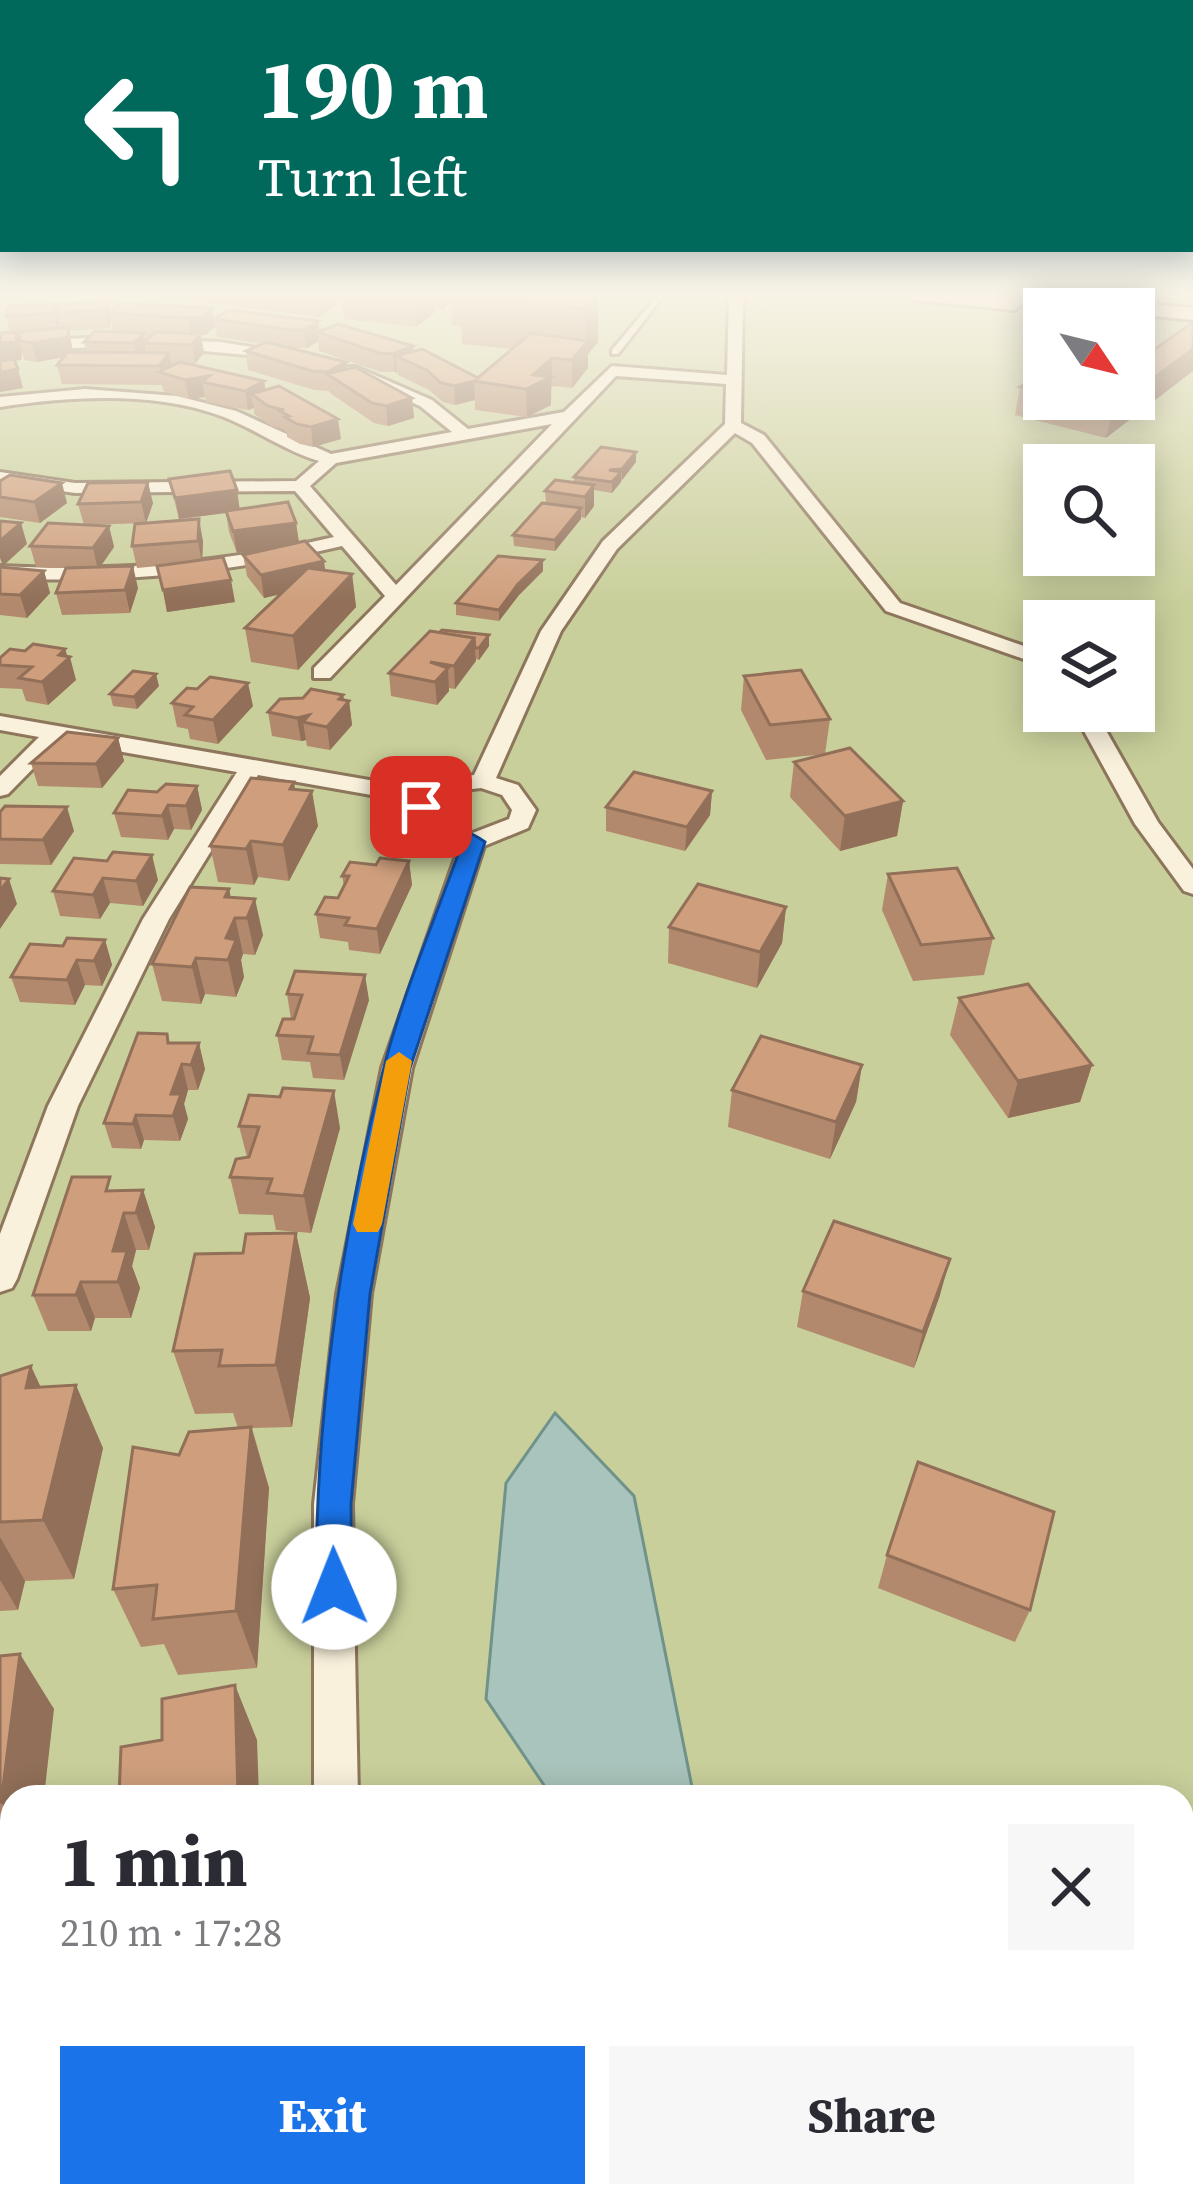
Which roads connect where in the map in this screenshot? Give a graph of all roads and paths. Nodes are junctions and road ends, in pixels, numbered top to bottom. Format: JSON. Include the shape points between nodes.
{"nodes":[{"id":1,"x":90,"y":397,"type":"edge"},
{"id":2,"x":117,"y":397,"type":"edge"},
{"id":3,"x":412,"y":397,"type":"edge"},
{"id":4,"x":587,"y":397,"type":"edge"},
{"id":5,"x":732,"y":397,"type":"edge"},
{"id":6,"x":0,"y":402,"type":"edge"},
{"id":7,"x":569,"y":416,"type":"junction"},
{"id":8,"x":733,"y":424,"type":"junction"},
{"id":9,"x":464,"y":435,"type":"junction"},
{"id":10,"x":331,"y":459,"type":"junction"},
{"id":11,"x":0,"y":477,"type":"edge"},
{"id":12,"x":300,"y":486,"type":"junction"},
{"id":13,"x":346,"y":540,"type":"junction"},
{"id":14,"x":0,"y":572,"type":"edge"},
{"id":15,"x":396,"y":597,"type":"junction"},
{"id":16,"x":1023,"y":653,"type":"edge"},
{"id":17,"x":322,"y":673,"type":"dead end"},
{"id":18,"x":0,"y":724,"type":"edge"},
{"id":19,"x":1096,"y":732,"type":"edge"},
{"id":20,"x":55,"y":733,"type":"junction"},
{"id":21,"x":252,"y":767,"type":"junction"},
{"id":22,"x":483,"y":781,"type":"junction"},
{"id":23,"x":0,"y":789,"type":"edge"},
{"id":24,"x":424,"y":797,"type":"junction"},
{"id":25,"x":473,"y":842,"type":"junction"},
{"id":26,"x":1193,"y":886,"type":"edge"},
{"id":27,"x":0,"y":1279,"type":"edge"},
{"id":28,"x":336,"y":1785,"type":"edge"}],
"edges":[{"from":1,"to":6,"type":"street"},
{"from":2,"to":10,"type":"street","via":[[229,413],[299,452]]},
{"from":3,"to":9,"type":"street"},
{"from":4,"to":7,"type":"street"},
{"from":5,"to":8,"type":"street"},
{"from":7,"to":9,"type":"street"},
{"from":7,"to":15,"type":"street"},
{"from":8,"to":16,"type":"street","via":[[758,440],[893,607]]},
{"from":8,"to":22,"type":"street","via":[[610,545],[551,631]]},
{"from":9,"to":10,"type":"street"},
{"from":10,"to":12,"type":"street"},
{"from":11,"to":12,"type":"street","via":[[116,490],[247,481]]},
{"from":12,"to":13,"type":"street"},
{"from":13,"to":14,"type":"street","via":[[168,573]]},
{"from":13,"to":15,"type":"street"},
{"from":15,"to":17,"type":"street"},
{"from":18,"to":20,"type":"street"},
{"from":19,"to":26,"type":"street"},
{"from":20,"to":21,"type":"street"},
{"from":20,"to":23,"type":"street"},
{"from":21,"to":24,"type":"street"},
{"from":21,"to":27,"type":"street","via":[[156,919],[63,1106]]},
{"from":22,"to":24,"type":"street","via":[[449,784]]},
{"from":22,"to":25,"type":"street","via":[[509,790],[524,810],[519,823]]},
{"from":24,"to":25,"type":"street","via":[[430,826]]},
{"from":25,"to":28,"type":"street","via":[[397,1068],[354,1294],[333,1504]]}]}
